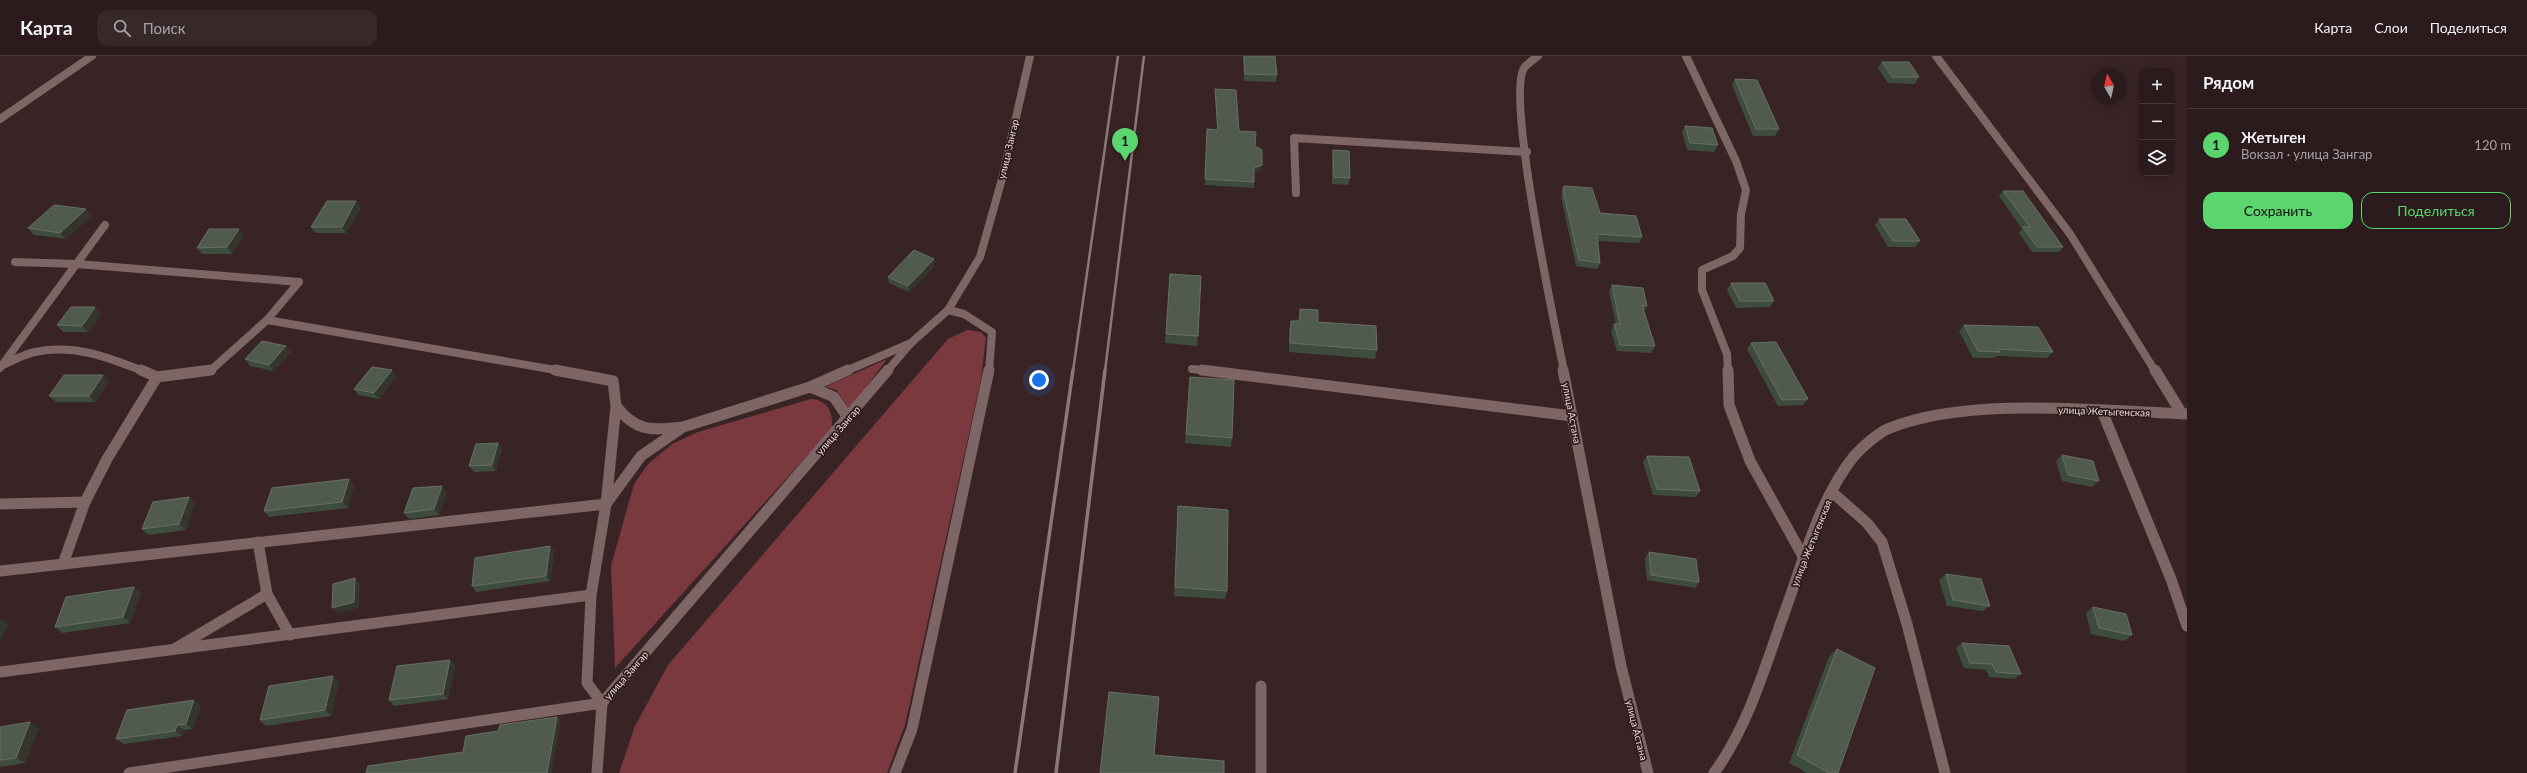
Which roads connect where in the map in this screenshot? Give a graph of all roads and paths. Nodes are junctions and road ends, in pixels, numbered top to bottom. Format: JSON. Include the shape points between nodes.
{"nodes":[{"id":1,"x":92,"y":56,"type":"edge"},
{"id":2,"x":1030,"y":56,"type":"edge"},
{"id":3,"x":1538,"y":56,"type":"edge"},
{"id":4,"x":1686,"y":56,"type":"edge"},
{"id":5,"x":1936,"y":56,"type":"edge"},
{"id":6,"x":0,"y":119,"type":"edge"},
{"id":7,"x":1527,"y":152,"type":"junction"},
{"id":8,"x":1296,"y":193,"type":"dead end"},
{"id":9,"x":104,"y":225,"type":"dead end"},
{"id":10,"x":15,"y":262,"type":"dead end"},
{"id":11,"x":77,"y":264,"type":"junction"},
{"id":12,"x":948,"y":310,"type":"junction"},
{"id":13,"x":267,"y":320,"type":"junction"},
{"id":14,"x":911,"y":343,"type":"junction"},
{"id":15,"x":0,"y":367,"type":"edge"},
{"id":16,"x":1192,"y":369,"type":"dead end"},
{"id":17,"x":157,"y":377,"type":"junction"},
{"id":18,"x":810,"y":387,"type":"junction"},
{"id":19,"x":616,"y":406,"type":"junction"},
{"id":20,"x":2102,"y":411,"type":"junction"},
{"id":21,"x":2185,"y":414,"type":"edge"},
{"id":22,"x":1572,"y":416,"type":"junction"},
{"id":23,"x":848,"y":418,"type":"junction"},
{"id":24,"x":683,"y":428,"type":"junction"},
{"id":25,"x":1832,"y":492,"type":"junction"},
{"id":26,"x":85,"y":502,"type":"junction"},
{"id":27,"x":0,"y":504,"type":"edge"},
{"id":28,"x":606,"y":504,"type":"junction"},
{"id":29,"x":258,"y":542,"type":"junction"},
{"id":30,"x":1804,"y":558,"type":"junction"},
{"id":31,"x":63,"y":564,"type":"junction"},
{"id":32,"x":0,"y":571,"type":"edge"},
{"id":33,"x":267,"y":594,"type":"junction"},
{"id":34,"x":591,"y":595,"type":"junction"},
{"id":35,"x":2187,"y":626,"type":"edge"},
{"id":36,"x":290,"y":635,"type":"junction"},
{"id":37,"x":171,"y":650,"type":"junction"},
{"id":38,"x":0,"y":672,"type":"edge"},
{"id":39,"x":1261,"y":686,"type":"dead end"},
{"id":40,"x":602,"y":703,"type":"junction"},
{"id":41,"x":129,"y":773,"type":"edge"},
{"id":42,"x":597,"y":773,"type":"edge"},
{"id":43,"x":895,"y":773,"type":"edge"},
{"id":44,"x":1261,"y":773,"type":"edge"},
{"id":45,"x":1648,"y":773,"type":"edge"},
{"id":46,"x":1714,"y":773,"type":"edge"},
{"id":47,"x":1945,"y":773,"type":"edge"}],
"edges":[{"from":1,"to":6,"type":"street"},
{"from":2,"to":12,"type":"street","name":"улица Зангар","via":[[1002,179],[980,257]]},
{"from":3,"to":7,"type":"street","name":"улица Астана","via":[[1524,68],[1519,95]]},
{"from":4,"to":30,"type":"street","via":[[1736,161],[1746,190],[1741,214],[1740,248],[1732,256],[1702,270],[1702,290],[1727,354],[1729,405],[1750,461]]},
{"from":5,"to":21,"type":"street","via":[[1993,128],[2028,180],[2070,234]]},
{"from":7,"to":8,"type":"street","via":[[1294,138]]},
{"from":7,"to":22,"type":"street","name":"улица Астана","via":[[1536,230]]},
{"from":9,"to":11,"type":"street"},
{"from":10,"to":11,"type":"street"},
{"from":11,"to":13,"type":"street","via":[[299,282]]},
{"from":11,"to":15,"type":"street"},
{"from":12,"to":14,"type":"street","name":"улица Зангар"},
{"from":12,"to":43,"type":"street","via":[[964,314],[992,332],[988,381],[912,729]]},
{"from":13,"to":17,"type":"street","via":[[209,372]]},
{"from":13,"to":19,"type":"street","via":[[613,380]]},
{"from":14,"to":18,"type":"street"},
{"from":14,"to":23,"type":"street","name":"улица Зангар"},
{"from":15,"to":17,"type":"street","via":[[34,352],[65,348],[98,352]]},
{"from":16,"to":22,"type":"street"},
{"from":17,"to":26,"type":"street","via":[[107,459]]},
{"from":18,"to":23,"type":"street","via":[[827,392],[837,399]]},
{"from":18,"to":24,"type":"street"},
{"from":19,"to":24,"type":"street","via":[[625,420],[645,430]]},
{"from":19,"to":28,"type":"street"},
{"from":20,"to":21,"type":"street","name":"улица Жетыгенская"},
{"from":20,"to":25,"type":"street","name":"улица Жетыгенская","via":[[2010,408],[1935,415],[1888,428],[1855,455]]},
{"from":20,"to":35,"type":"street","via":[[2171,579]]},
{"from":22,"to":45,"type":"street","name":"улица Астана","via":[[1621,666]]},
{"from":23,"to":40,"type":"street","name":"улица Зангар"},
{"from":24,"to":28,"type":"street","via":[[641,456]]},
{"from":25,"to":30,"type":"street","name":"улица Жетыгенская"},
{"from":25,"to":47,"type":"street","via":[[1867,523],[1882,542],[1907,624]]},
{"from":26,"to":27,"type":"street"},
{"from":26,"to":31,"type":"street"},
{"from":28,"to":29,"type":"street"},
{"from":28,"to":34,"type":"street"},
{"from":29,"to":31,"type":"street"},
{"from":29,"to":33,"type":"street"},
{"from":30,"to":46,"type":"street","name":"улица Жетыгенская","via":[[1748,714]]},
{"from":31,"to":32,"type":"street"},
{"from":33,"to":36,"type":"street"},
{"from":33,"to":37,"type":"street"},
{"from":34,"to":36,"type":"street"},
{"from":34,"to":40,"type":"street","via":[[587,683]]},
{"from":36,"to":37,"type":"street"},
{"from":37,"to":38,"type":"street"},
{"from":39,"to":44,"type":"street"},
{"from":40,"to":41,"type":"street"},
{"from":40,"to":42,"type":"street","name":"улица Зангар"}]}
